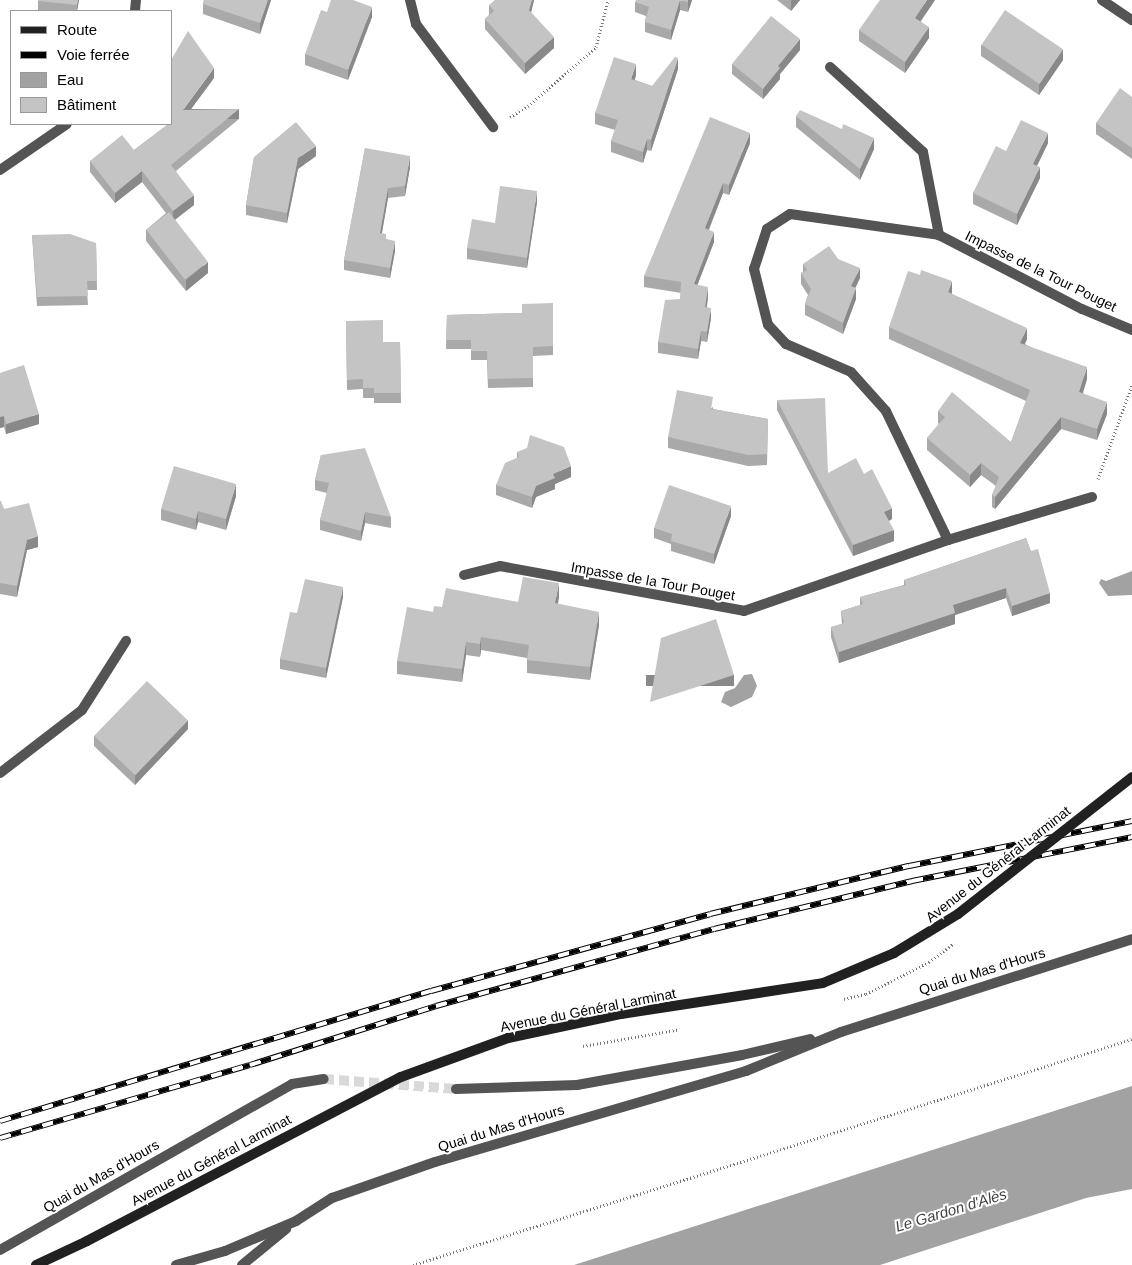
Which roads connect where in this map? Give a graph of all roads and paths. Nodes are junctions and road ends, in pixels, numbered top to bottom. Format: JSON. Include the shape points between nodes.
{"nodes":[{"id":1,"x":410,"y":0,"type":"edge"},
{"id":2,"x":608,"y":0,"type":"edge"},
{"id":3,"x":1102,"y":0,"type":"edge"},
{"id":4,"x":1132,"y":20,"type":"edge"},
{"id":5,"x":830,"y":67,"type":"dead end"},
{"id":6,"x":66,"y":125,"type":"edge"},
{"id":7,"x":493,"y":127,"type":"joint"},
{"id":8,"x":0,"y":170,"type":"edge"},
{"id":9,"x":939,"y":235,"type":"junction"},
{"id":10,"x":1132,"y":330,"type":"edge"},
{"id":11,"x":1132,"y":385,"type":"edge"},
{"id":12,"x":1092,"y":497,"type":"joint"},
{"id":13,"x":948,"y":540,"type":"junction"},
{"id":14,"x":464,"y":575,"type":"dead end"},
{"id":15,"x":126,"y":641,"type":"dead end"},
{"id":16,"x":0,"y":773,"type":"edge"},
{"id":17,"x":1132,"y":777,"type":"edge"},
{"id":18,"x":1132,"y":939,"type":"edge"},
{"id":19,"x":841,"y":1032,"type":"junction"},
{"id":20,"x":1132,"y":1039,"type":"edge"},
{"id":21,"x":324,"y":1079,"type":"tunnel mouth"},
{"id":22,"x":456,"y":1089,"type":"tunnel mouth"},
{"id":23,"x":296,"y":1220,"type":"junction"},
{"id":24,"x":0,"y":1250,"type":"edge"},
{"id":25,"x":36,"y":1265,"type":"edge"},
{"id":26,"x":176,"y":1265,"type":"edge"},
{"id":27,"x":242,"y":1265,"type":"edge"},
{"id":28,"x":413,"y":1265,"type":"edge"}],
"edges":[{"from":1,"to":7,"type":"street","via":[[416,24]]},
{"from":2,"to":7,"type":"path","via":[[596,47],[528,106]]},
{"from":3,"to":4,"type":"street"},
{"from":5,"to":9,"type":"street","via":[[923,152]]},
{"from":6,"to":8,"type":"street"},
{"from":9,"to":10,"type":"street","name":"Impasse de la Tour Pouget","via":[[1082,309]]},
{"from":9,"to":13,"type":"street","name":"Impasse de la Tour Pouget","via":[[790,214],[767,228],[754,269],[768,325],[786,344],[851,372],[886,412]]},
{"from":11,"to":12,"type":"path"},
{"from":12,"to":13,"type":"street","name":"Impasse de la Tour Pouget"},
{"from":13,"to":14,"type":"street","name":"Impasse de la Tour Pouget","via":[[744,611],[500,566]]},
{"from":15,"to":16,"type":"street","via":[[82,710]]},
{"from":17,"to":25,"type":"main road","name":"Avenue du Général Larminat","bridge":true,"via":[[958,914],[894,954],[823,983],[621,1014],[508,1038],[401,1077]]},
{"from":18,"to":19,"type":"street","name":"Quai du Mas d'Hours"},
{"from":19,"to":22,"type":"street","name":"Quai du Mas d'Hours","via":[[742,1055],[577,1085]]},
{"from":19,"to":23,"type":"street","name":"Quai du Mas d'Hours","via":[[746,1071],[435,1162],[332,1198]]},
{"from":20,"to":28,"type":"path"},
{"from":21,"to":24,"type":"street","name":"Quai du Mas d'Hours","via":[[292,1084]]},
{"from":23,"to":26,"type":"street","name":"Quai du Mas d'Hours","via":[[225,1251]]},
{"from":23,"to":27,"type":"street"}]}
